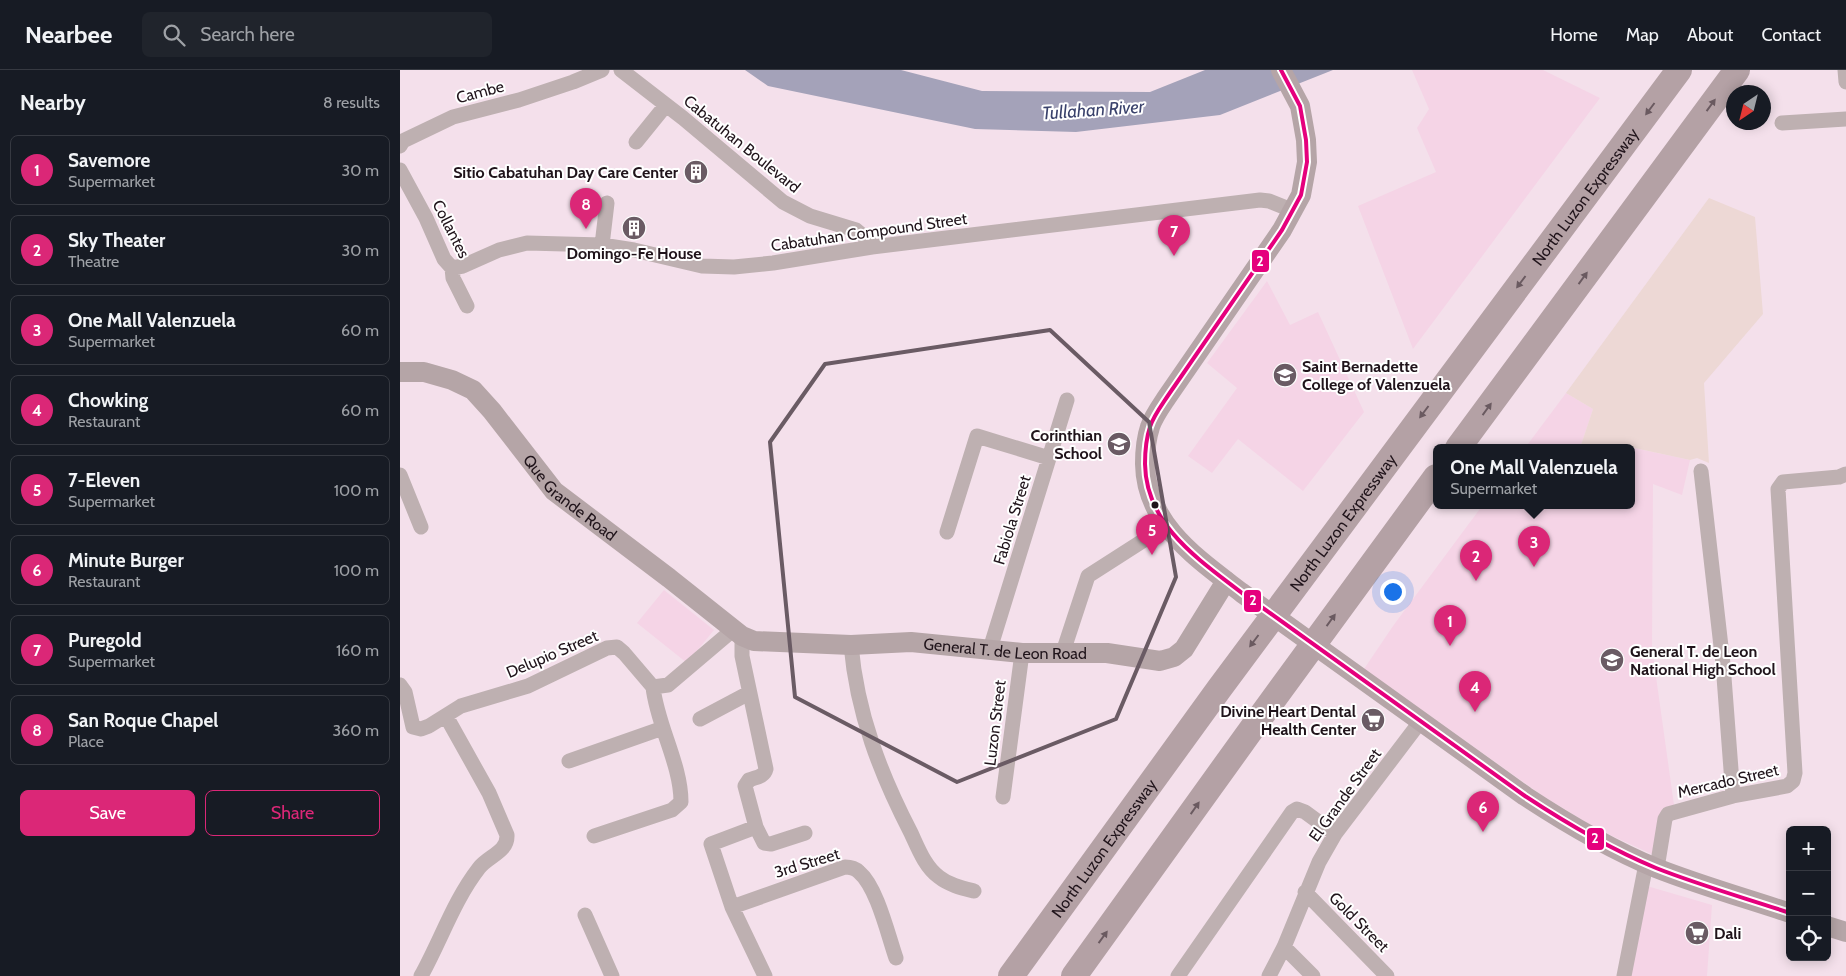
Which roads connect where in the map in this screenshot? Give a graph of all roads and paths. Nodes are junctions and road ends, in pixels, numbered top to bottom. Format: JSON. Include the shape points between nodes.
{"nodes":[{"id":1,"x":602,"y":70,"type":"edge"},
{"id":2,"x":621,"y":70,"type":"edge"},
{"id":3,"x":1281,"y":70,"type":"edge"},
{"id":4,"x":1679,"y":70,"type":"edge"},
{"id":5,"x":1737,"y":70,"type":"edge"},
{"id":6,"x":1845,"y":70,"type":"edge"},
{"id":7,"x":1846,"y":82,"type":"edge"},
{"id":8,"x":666,"y":105,"type":"junction"},
{"id":9,"x":1846,"y":119,"type":"edge"},
{"id":10,"x":1782,"y":123,"type":"dead end"},
{"id":11,"x":636,"y":142,"type":"dead end"},
{"id":12,"x":400,"y":146,"type":"edge"},
{"id":13,"x":400,"y":170,"type":"edge"},
{"id":14,"x":607,"y":204,"type":"dead end"},
{"id":15,"x":1294,"y":211,"type":"junction"},
{"id":16,"x":602,"y":245,"type":"junction"},
{"id":17,"x":872,"y":247,"type":"junction"},
{"id":18,"x":452,"y":268,"type":"junction"},
{"id":19,"x":467,"y":306,"type":"dead end"},
{"id":20,"x":400,"y":372,"type":"edge"},
{"id":21,"x":1067,"y":400,"type":"dead end"},
{"id":22,"x":1461,"y":444,"type":"edge"},
{"id":23,"x":1049,"y":458,"type":"junction"},
{"id":24,"x":1701,"y":471,"type":"dead end"},
{"id":25,"x":1846,"y":474,"type":"edge"},
{"id":26,"x":400,"y":475,"type":"edge"},
{"id":27,"x":1433,"y":481,"type":"edge"},
{"id":28,"x":1166,"y":526,"type":"junction"},
{"id":29,"x":422,"y":527,"type":"dead end"},
{"id":30,"x":948,"y":532,"type":"dead end"},
{"id":31,"x":1226,"y":581,"type":"junction"},
{"id":32,"x":738,"y":633,"type":"junction"},
{"id":33,"x":851,"y":645,"type":"junction"},
{"id":34,"x":990,"y":649,"type":"junction"},
{"id":35,"x":1063,"y":652,"type":"junction"},
{"id":36,"x":1022,"y":653,"type":"junction"},
{"id":37,"x":400,"y":685,"type":"edge"},
{"id":38,"x":652,"y":687,"type":"junction"},
{"id":39,"x":749,"y":693,"type":"junction"},
{"id":40,"x":446,"y":716,"type":"junction"},
{"id":41,"x":700,"y":719,"type":"dead end"},
{"id":42,"x":1420,"y":722,"type":"junction"},
{"id":43,"x":663,"y":728,"type":"junction"},
{"id":44,"x":569,"y":761,"type":"dead end"},
{"id":45,"x":1733,"y":796,"type":"junction"},
{"id":46,"x":1003,"y":798,"type":"dead end"},
{"id":47,"x":756,"y":827,"type":"junction"},
{"id":48,"x":806,"y":833,"type":"dead end"},
{"id":49,"x":1335,"y":834,"type":"junction"},
{"id":50,"x":594,"y":836,"type":"dead end"},
{"id":51,"x":1652,"y":866,"type":"junction"},
{"id":52,"x":974,"y":892,"type":"dead end"},
{"id":53,"x":1305,"y":892,"type":"junction"},
{"id":54,"x":732,"y":907,"type":"junction"},
{"id":55,"x":1786,"y":912,"type":"edge"},
{"id":56,"x":585,"y":915,"type":"dead end"},
{"id":57,"x":1831,"y":927,"type":"edge"},
{"id":58,"x":1846,"y":932,"type":"edge"},
{"id":59,"x":1284,"y":947,"type":"junction"},
{"id":60,"x":896,"y":958,"type":"dead end"},
{"id":61,"x":424,"y":975,"type":"edge"},
{"id":62,"x":612,"y":976,"type":"edge"},
{"id":63,"x":765,"y":976,"type":"edge"},
{"id":64,"x":1011,"y":976,"type":"edge"},
{"id":65,"x":1074,"y":976,"type":"edge"},
{"id":66,"x":1178,"y":976,"type":"edge"},
{"id":67,"x":1270,"y":976,"type":"edge"},
{"id":68,"x":1313,"y":976,"type":"edge"},
{"id":69,"x":1387,"y":976,"type":"edge"},
{"id":70,"x":1624,"y":976,"type":"edge"}],
"edges":[{"from":1,"to":12,"type":"street","name":"Cambe","via":[[519,100],[453,117],[403,140]]},
{"from":2,"to":8,"type":"street","name":"Cabatuhan Boulevard"},
{"from":3,"to":15,"type":"main road","via":[[1300,106],[1306,140],[1307,162],[1301,196]]},
{"from":4,"to":64,"type":"highway","name":"North Luzon Expressway","one_way":true,"via":[[1219,689]]},
{"from":22,"to":5,"type":"highway","one_way":true},
{"from":6,"to":7,"type":"street"},
{"from":8,"to":11,"type":"street"},
{"from":8,"to":17,"type":"street","name":"Cabatuhan Boulevard","via":[[784,202],[810,216],[856,230]]},
{"from":9,"to":10,"type":"street"},
{"from":13,"to":18,"type":"street","name":"Collantes","via":[[444,259]]},
{"from":14,"to":16,"type":"street"},
{"from":15,"to":17,"type":"street","name":"Cabatuhan Compound Street","via":[[1260,200]]},
{"from":15,"to":28,"type":"main road","via":[[1150,426],[1145,450],[1146,481]]},
{"from":16,"to":17,"type":"street","name":"Cabatuhan Compound Street","via":[[702,266],[726,267]]},
{"from":16,"to":18,"type":"street","name":"Cabatuhan Compound Street","via":[[527,243]]},
{"from":18,"to":19,"type":"street","name":"Collantes","via":[[453,278]]},
{"from":20,"to":32,"type":"main road","name":"Que Grande Road","via":[[424,372],[473,390],[554,491]]},
{"from":21,"to":23,"type":"street","name":"Fabiola Street"},
{"from":23,"to":30,"type":"street","via":[[977,436]]},
{"from":23,"to":34,"type":"street","name":"Fabiola Street"},
{"from":24,"to":45,"type":"street","via":[[1723,664]]},
{"from":25,"to":45,"type":"street","name":"Mercado Street","via":[[1780,485],[1795,777],[1787,786]]},
{"from":26,"to":29,"type":"street"},
{"from":65,"to":27,"type":"highway","one_way":true},
{"from":28,"to":31,"type":"main road","via":[[1196,558]]},
{"from":28,"to":35,"type":"street","via":[[1088,576]]},
{"from":31,"to":35,"type":"main road","name":"General T. de Leon Road","via":[[1184,649],[1174,657],[1160,661],[1107,653]]},
{"from":31,"to":42,"type":"main road"},
{"from":32,"to":33,"type":"main road","name":"General T. de Leon Road","via":[[754,642]]},
{"from":32,"to":38,"type":"street","via":[[668,685]]},
{"from":32,"to":39,"type":"street"},
{"from":33,"to":34,"type":"main road","name":"General T. de Leon Road","via":[[911,642]]},
{"from":33,"to":52,"type":"street","via":[[853,675],[864,720],[881,769],[911,834],[938,877]]},
{"from":34,"to":36,"type":"main road","name":"General T. de Leon Road"},
{"from":35,"to":36,"type":"main road","name":"General T. de Leon Road"},
{"from":36,"to":46,"type":"street","name":"Luzon Street"},
{"from":37,"to":40,"type":"street","name":"Delupio Street","via":[[405,692],[413,727],[421,729]]},
{"from":38,"to":40,"type":"street","name":"Delupio Street","via":[[624,653],[617,647],[607,648],[528,686],[461,706]]},
{"from":38,"to":43,"type":"street"},
{"from":39,"to":41,"type":"street"},
{"from":39,"to":47,"type":"street","via":[[766,769],[762,776],[749,780],[745,786]]},
{"from":40,"to":61,"type":"street","via":[[489,793],[507,841],[506,846],[483,862],[465,886]]},
{"from":42,"to":49,"type":"street","name":"El Grande Street"},
{"from":42,"to":51,"type":"main road","via":[[1561,819]]},
{"from":43,"to":44,"type":"street"},
{"from":43,"to":50,"type":"street","via":[[680,785],[681,802],[672,810]]},
{"from":45,"to":51,"type":"street","name":"Mercado Street","via":[[1668,814]]},
{"from":47,"to":48,"type":"street","via":[[764,843],[771,844]]},
{"from":47,"to":54,"type":"street","via":[[711,844]]},
{"from":49,"to":53,"type":"street","name":"El Grande Street"},
{"from":49,"to":66,"type":"street","via":[[1305,812],[1297,809],[1292,812]]},
{"from":51,"to":55,"type":"main road"},
{"from":51,"to":70,"type":"street"},
{"from":53,"to":59,"type":"street","name":"El Grande Street"},
{"from":53,"to":69,"type":"street","name":"Gold Street"},
{"from":54,"to":60,"type":"street","name":"3rd Street","via":[[849,867],[862,874],[875,896]]},
{"from":54,"to":63,"type":"street"},
{"from":56,"to":62,"type":"street"},
{"from":57,"to":58,"type":"main road"},
{"from":59,"to":67,"type":"street","name":"El Grande Street"},
{"from":59,"to":68,"type":"street"}]}
